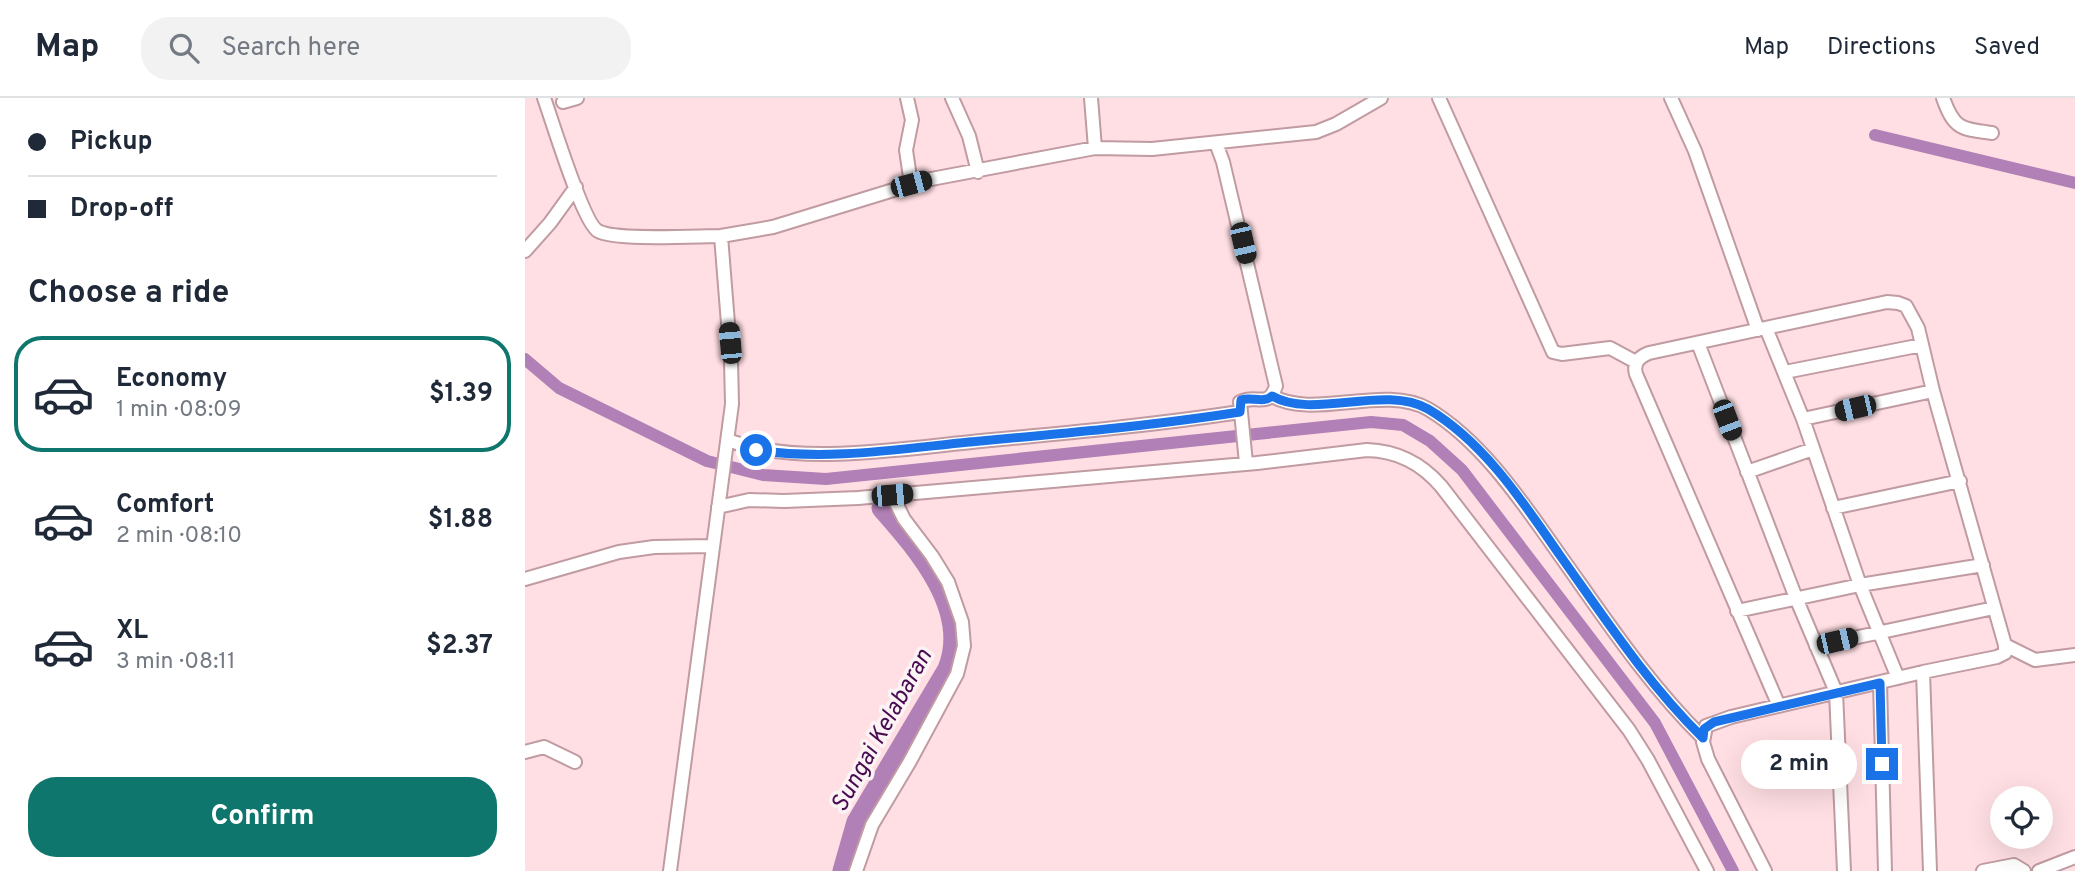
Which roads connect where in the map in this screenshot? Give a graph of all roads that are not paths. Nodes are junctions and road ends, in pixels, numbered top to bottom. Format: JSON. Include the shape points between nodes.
{"nodes":[{"id":1,"x":544,"y":98,"type":"edge"},
{"id":2,"x":576,"y":98,"type":"edge"},
{"id":3,"x":907,"y":98,"type":"edge"},
{"id":4,"x":952,"y":98,"type":"edge"},
{"id":5,"x":1091,"y":98,"type":"edge"},
{"id":6,"x":1381,"y":98,"type":"edge"},
{"id":7,"x":1439,"y":98,"type":"edge"},
{"id":8,"x":1671,"y":98,"type":"edge"},
{"id":9,"x":1943,"y":98,"type":"edge"},
{"id":10,"x":563,"y":102,"type":"dead end"},
{"id":11,"x":1992,"y":133,"type":"dead end"},
{"id":12,"x":1216,"y":143,"type":"junction"},
{"id":13,"x":1095,"y":148,"type":"junction"},
{"id":14,"x":978,"y":172,"type":"junction"},
{"id":15,"x":911,"y":184,"type":"junction"},
{"id":16,"x":576,"y":187,"type":"junction"},
{"id":17,"x":721,"y":236,"type":"junction"},
{"id":18,"x":525,"y":251,"type":"edge"},
{"id":19,"x":1762,"y":329,"type":"junction"},
{"id":20,"x":1698,"y":343,"type":"junction"},
{"id":21,"x":1922,"y":345,"type":"junction"},
{"id":22,"x":1636,"y":362,"type":"junction"},
{"id":23,"x":1785,"y":372,"type":"junction"},
{"id":24,"x":1933,"y":391,"type":"junction"},
{"id":25,"x":1272,"y":396,"type":"junction"},
{"id":26,"x":1240,"y":415,"type":"junction"},
{"id":27,"x":1803,"y":419,"type":"junction"},
{"id":28,"x":727,"y":444,"type":"junction"},
{"id":29,"x":1813,"y":449,"type":"junction"},
{"id":30,"x":1246,"y":458,"type":"junction"},
{"id":31,"x":1747,"y":471,"type":"junction"},
{"id":32,"x":1960,"y":481,"type":"junction"},
{"id":33,"x":892,"y":495,"type":"junction"},
{"id":34,"x":718,"y":508,"type":"junction"},
{"id":35,"x":1833,"y":508,"type":"junction"},
{"id":36,"x":712,"y":546,"type":"junction"},
{"id":37,"x":1983,"y":565,"type":"junction"},
{"id":38,"x":525,"y":579,"type":"edge"},
{"id":39,"x":1860,"y":585,"type":"junction"},
{"id":40,"x":1796,"y":598,"type":"junction"},
{"id":41,"x":1994,"y":608,"type":"junction"},
{"id":42,"x":1737,"y":611,"type":"junction"},
{"id":43,"x":1879,"y":631,"type":"junction"},
{"id":44,"x":2005,"y":645,"type":"junction"},
{"id":45,"x":1816,"y":646,"type":"junction"},
{"id":46,"x":2075,"y":655,"type":"edge"},
{"id":47,"x":1923,"y":672,"type":"junction"},
{"id":48,"x":1898,"y":678,"type":"junction"},
{"id":49,"x":1880,"y":683,"type":"junction"},
{"id":50,"x":1836,"y":692,"type":"junction"},
{"id":51,"x":1779,"y":706,"type":"junction"},
{"id":52,"x":1703,"y":738,"type":"junction"},
{"id":53,"x":525,"y":752,"type":"edge"},
{"id":54,"x":575,"y":762,"type":"dead end"},
{"id":55,"x":2075,"y":858,"type":"edge"},
{"id":56,"x":670,"y":871,"type":"edge"},
{"id":57,"x":856,"y":871,"type":"edge"},
{"id":58,"x":1707,"y":871,"type":"edge"},
{"id":59,"x":1765,"y":871,"type":"edge"},
{"id":60,"x":1844,"y":871,"type":"edge"},
{"id":61,"x":1885,"y":871,"type":"edge"},
{"id":62,"x":1930,"y":871,"type":"edge"},
{"id":63,"x":1983,"y":871,"type":"edge"},
{"id":64,"x":2024,"y":871,"type":"edge"},
{"id":65,"x":2039,"y":871,"type":"edge"}],
"edges":[{"from":1,"to":16,"type":"street"},
{"from":2,"to":10,"type":"street"},
{"from":3,"to":15,"type":"street","via":[[912,120],[906,150]]},
{"from":4,"to":14,"type":"street"},
{"from":5,"to":13,"type":"street"},
{"from":6,"to":12,"type":"street","via":[[1316,132]]},
{"from":7,"to":22,"type":"street","via":[[1553,352],[1610,348]]},
{"from":8,"to":19,"type":"street"},
{"from":9,"to":11,"type":"street","via":[[1959,127]]},
{"from":12,"to":13,"type":"street"},
{"from":12,"to":25,"type":"street","via":[[1275,378]]},
{"from":13,"to":14,"type":"street"},
{"from":14,"to":15,"type":"street"},
{"from":15,"to":17,"type":"street","via":[[785,224]]},
{"from":16,"to":17,"type":"street","via":[[592,226],[607,234]]},
{"from":16,"to":18,"type":"street"},
{"from":17,"to":28,"type":"street","via":[[732,374]]},
{"from":19,"to":20,"type":"street"},
{"from":19,"to":21,"type":"street","via":[[1898,303],[1911,313]]},
{"from":19,"to":23,"type":"street"},
{"from":20,"to":22,"type":"street","via":[[1649,353]]},
{"from":20,"to":31,"type":"street"},
{"from":21,"to":23,"type":"street"},
{"from":21,"to":24,"type":"street"},
{"from":22,"to":42,"type":"street","via":[[1636,374]]},
{"from":23,"to":27,"type":"street"},
{"from":24,"to":27,"type":"street"},
{"from":24,"to":32,"type":"street"},
{"from":25,"to":26,"type":"street","via":[[1241,400]]},
{"from":25,"to":52,"type":"street","via":[[1300,404],[1398,400],[1426,408],[1467,439],[1520,499],[1623,645]]},
{"from":26,"to":28,"type":"street","via":[[868,452],[776,453]]},
{"from":26,"to":30,"type":"street"},
{"from":27,"to":29,"type":"street"},
{"from":28,"to":34,"type":"street"},
{"from":29,"to":31,"type":"street"},
{"from":29,"to":35,"type":"street"},
{"from":30,"to":33,"type":"street"},
{"from":30,"to":58,"type":"street","via":[[1378,450],[1405,458],[1430,474],[1629,730]]},
{"from":31,"to":40,"type":"street"},
{"from":32,"to":35,"type":"street"},
{"from":32,"to":37,"type":"street"},
{"from":33,"to":34,"type":"street","via":[[749,500]]},
{"from":33,"to":57,"type":"street","via":[[948,582],[962,622],[964,646],[957,674],[872,825]]},
{"from":34,"to":36,"type":"street"},
{"from":35,"to":39,"type":"street"},
{"from":36,"to":38,"type":"street","via":[[619,552]]},
{"from":36,"to":56,"type":"street"},
{"from":37,"to":39,"type":"street"},
{"from":37,"to":41,"type":"street"},
{"from":39,"to":40,"type":"street"},
{"from":39,"to":43,"type":"street"},
{"from":40,"to":42,"type":"street"},
{"from":40,"to":45,"type":"street"},
{"from":41,"to":43,"type":"street"},
{"from":41,"to":44,"type":"street"},
{"from":42,"to":51,"type":"street"},
{"from":43,"to":45,"type":"street"},
{"from":43,"to":48,"type":"street"},
{"from":44,"to":46,"type":"street","via":[[2035,660]]},
{"from":44,"to":47,"type":"street","via":[[2004,655]]},
{"from":45,"to":50,"type":"street"},
{"from":47,"to":48,"type":"street"},
{"from":47,"to":62,"type":"street"},
{"from":48,"to":49,"type":"street"},
{"from":49,"to":50,"type":"street"},
{"from":49,"to":61,"type":"street"},
{"from":50,"to":51,"type":"street"},
{"from":50,"to":60,"type":"street"},
{"from":51,"to":52,"type":"street","via":[[1709,723]]},
{"from":52,"to":59,"type":"street","via":[[1708,760]]},
{"from":53,"to":54,"type":"street","via":[[544,747]]},
{"from":55,"to":65,"type":"street"},
{"from":63,"to":64,"type":"street","via":[[2014,865]]}]}
